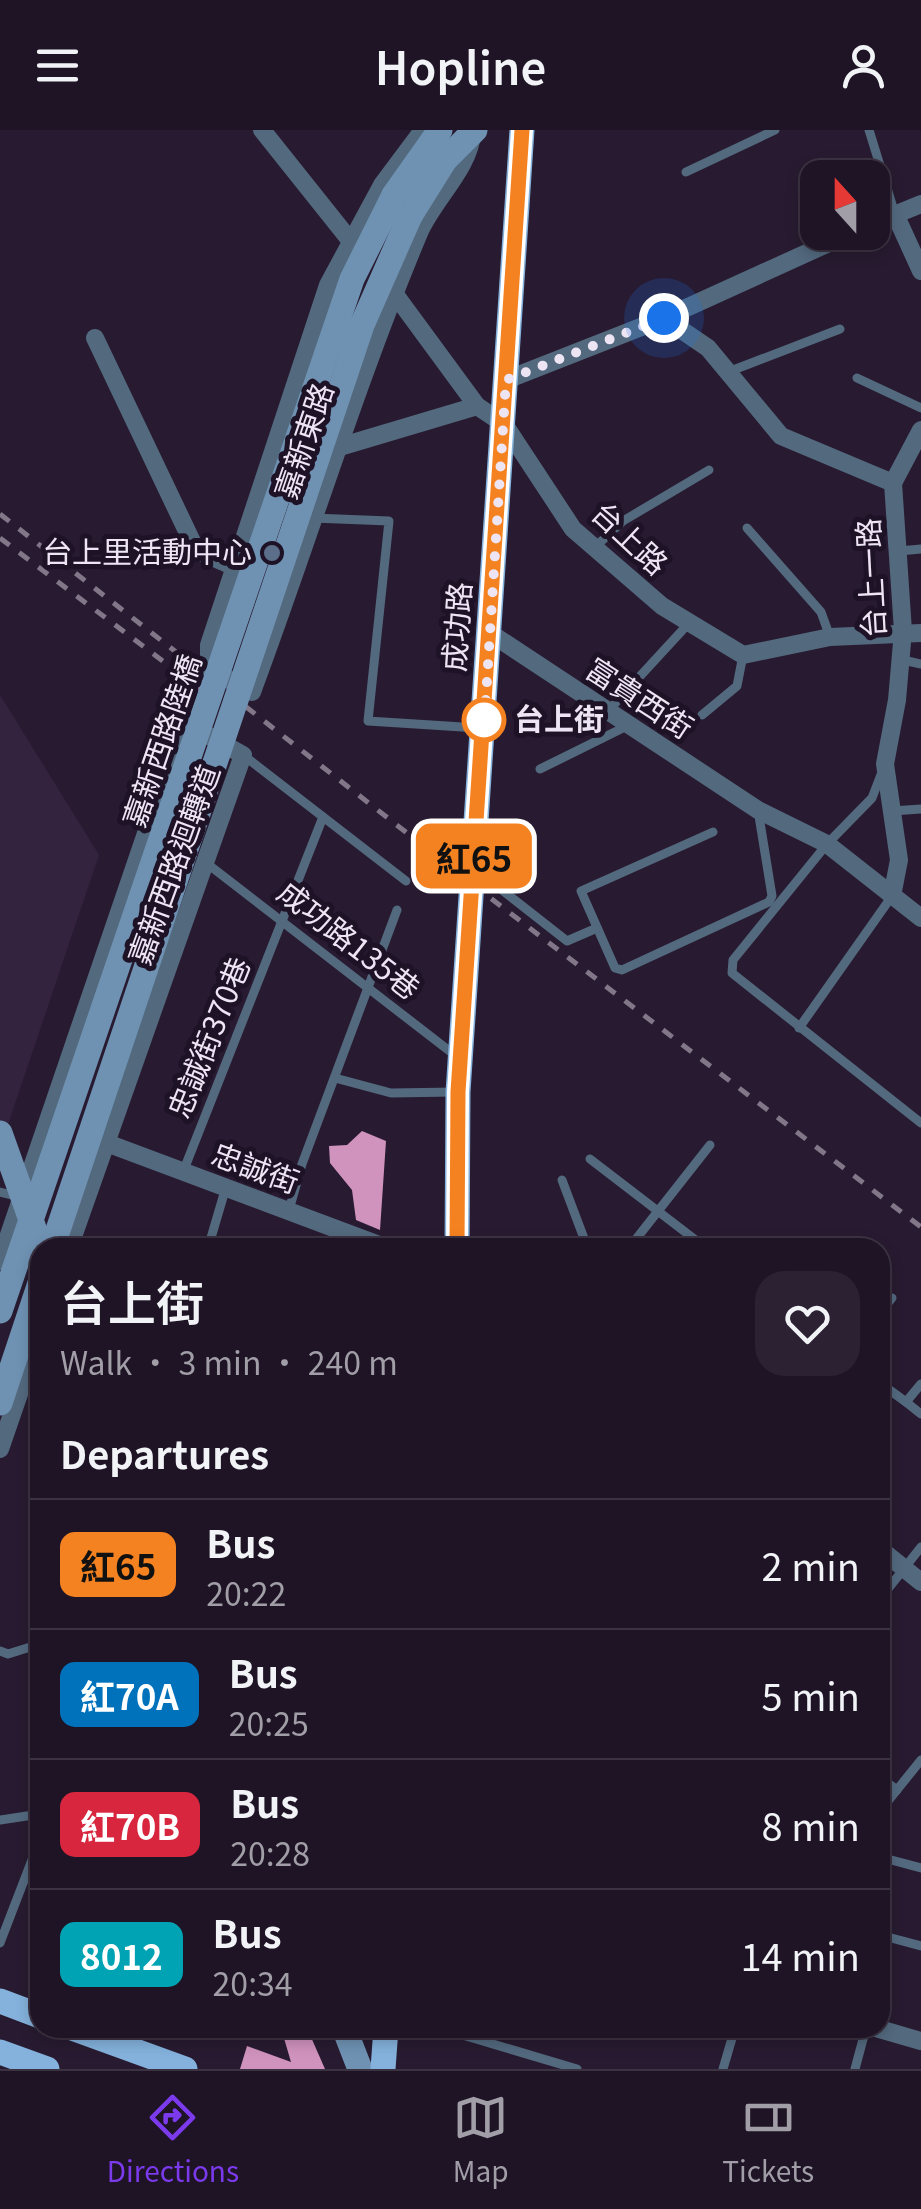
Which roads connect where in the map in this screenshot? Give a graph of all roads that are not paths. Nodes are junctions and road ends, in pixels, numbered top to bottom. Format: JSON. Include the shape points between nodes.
{"nodes":[{"id":1,"x":262,"y":130,"type":"edge"},
{"id":2,"x":423,"y":130,"type":"edge"},
{"id":3,"x":440,"y":130,"type":"edge"},
{"id":4,"x":522,"y":130,"type":"edge"},
{"id":5,"x":775,"y":130,"type":"edge"},
{"id":6,"x":869,"y":130,"type":"edge"},
{"id":7,"x":474,"y":132,"type":"edge"},
{"id":8,"x":686,"y":172,"type":"dead end"},
{"id":9,"x":921,"y":204,"type":"edge"},
{"id":10,"x":895,"y":214,"type":"junction"},
{"id":11,"x":410,"y":216,"type":"joint"},
{"id":12,"x":890,"y":216,"type":"edge"},
{"id":13,"x":349,"y":240,"type":"junction"},
{"id":14,"x":813,"y":250,"type":"edge"},
{"id":15,"x":921,"y":271,"type":"edge"},
{"id":16,"x":394,"y":294,"type":"junction"},
{"id":17,"x":664,"y":318,"type":"junction"},
{"id":18,"x":840,"y":329,"type":"dead end"},
{"id":19,"x":95,"y":338,"type":"dead end"},
{"id":20,"x":728,"y":372,"type":"junction"},
{"id":21,"x":858,"y":378,"type":"dead end"},
{"id":22,"x":506,"y":380,"type":"junction"},
{"id":23,"x":477,"y":406,"type":"junction"},
{"id":24,"x":921,"y":408,"type":"edge"},
{"id":25,"x":504,"y":424,"type":"junction"},
{"id":26,"x":280,"y":430,"type":"junction"},
{"id":27,"x":921,"y":430,"type":"edge"},
{"id":28,"x":336,"y":448,"type":"junction"},
{"id":29,"x":709,"y":470,"type":"dead end"},
{"id":30,"x":892,"y":483,"type":"junction"},
{"id":31,"x":313,"y":518,"type":"junction"},
{"id":32,"x":746,"y":528,"type":"dead end"},
{"id":33,"x":594,"y":548,"type":"junction"},
{"id":34,"x":921,"y":549,"type":"edge"},
{"id":35,"x":898,"y":551,"type":"junction"},
{"id":36,"x":235,"y":567,"type":"junction"},
{"id":37,"x":691,"y":622,"type":"junction"},
{"id":38,"x":912,"y":632,"type":"edge"},
{"id":39,"x":490,"y":633,"type":"junction"},
{"id":40,"x":830,"y":638,"type":"junction"},
{"id":41,"x":744,"y":655,"type":"junction"},
{"id":42,"x":912,"y":662,"type":"edge"},
{"id":43,"x":608,"y":711,"type":"junction"},
{"id":44,"x":702,"y":714,"type":"dead end"},
{"id":45,"x":629,"y":725,"type":"junction"},
{"id":46,"x":484,"y":728,"type":"junction"},
{"id":47,"x":243,"y":755,"type":"junction"},
{"id":48,"x":885,"y":764,"type":"junction"},
{"id":49,"x":540,"y":769,"type":"dead end"},
{"id":50,"x":758,"y":810,"type":"junction"},
{"id":51,"x":921,"y":810,"type":"edge"},
{"id":52,"x":892,"y":811,"type":"junction"},
{"id":53,"x":323,"y":817,"type":"junction"},
{"id":54,"x":713,"y":832,"type":"dead end"},
{"id":55,"x":827,"y":844,"type":"junction"},
{"id":56,"x":205,"y":862,"type":"junction"},
{"id":57,"x":473,"y":867,"type":"junction"},
{"id":58,"x":406,"y":882,"type":"dead end"},
{"id":59,"x":892,"y":896,"type":"junction"},
{"id":60,"x":397,"y":910,"type":"dead end"},
{"id":61,"x":921,"y":918,"type":"edge"},
{"id":62,"x":284,"y":923,"type":"junction"},
{"id":63,"x":597,"y":928,"type":"junction"},
{"id":64,"x":369,"y":989,"type":"junction"},
{"id":65,"x":798,"y":1028,"type":"junction"},
{"id":66,"x":460,"y":1059,"type":"junction"},
{"id":67,"x":335,"y":1078,"type":"junction"},
{"id":68,"x":458,"y":1092,"type":"junction"},
{"id":69,"x":921,"y":1123,"type":"edge"},
{"id":70,"x":0,"y":1133,"type":"edge"},
{"id":71,"x":104,"y":1142,"type":"junction"},
{"id":72,"x":710,"y":1145,"type":"dead end"},
{"id":73,"x":590,"y":1159,"type":"dead end"},
{"id":74,"x":183,"y":1172,"type":"junction"},
{"id":75,"x":562,"y":1180,"type":"dead end"},
{"id":76,"x":226,"y":1187,"type":"junction"},
{"id":77,"x":11,"y":1194,"type":"edge"},
{"id":78,"x":290,"y":1210,"type":"junction"},
{"id":79,"x":657,"y":1210,"type":"junction"},
{"id":80,"x":35,"y":1238,"type":"edge"},
{"id":81,"x":55,"y":1238,"type":"edge"},
{"id":82,"x":72,"y":1238,"type":"edge"},
{"id":83,"x":211,"y":1238,"type":"edge"},
{"id":84,"x":361,"y":1238,"type":"edge"},
{"id":85,"x":456,"y":1238,"type":"edge"},
{"id":86,"x":584,"y":1238,"type":"edge"},
{"id":87,"x":636,"y":1238,"type":"edge"},
{"id":88,"x":693,"y":1238,"type":"edge"},
{"id":89,"x":0,"y":1261,"type":"edge"},
{"id":90,"x":892,"y":1298,"type":"dead end"},
{"id":91,"x":890,"y":1300,"type":"edge"},
{"id":92,"x":0,"y":1311,"type":"edge"},
{"id":93,"x":30,"y":1313,"type":"edge"},
{"id":94,"x":30,"y":1361,"type":"edge"},
{"id":95,"x":921,"y":1384,"type":"edge"},
{"id":96,"x":890,"y":1391,"type":"edge"},
{"id":97,"x":906,"y":1402,"type":"junction"},
{"id":98,"x":0,"y":1404,"type":"edge"},
{"id":99,"x":921,"y":1414,"type":"edge"},
{"id":100,"x":1,"y":1441,"type":"edge"},
{"id":101,"x":921,"y":1547,"type":"edge"},
{"id":102,"x":890,"y":1557,"type":"edge"},
{"id":103,"x":904,"y":1568,"type":"junction"},
{"id":104,"x":921,"y":1582,"type":"edge"},
{"id":105,"x":890,"y":1586,"type":"edge"},
{"id":106,"x":30,"y":1647,"type":"edge"},
{"id":107,"x":0,"y":1652,"type":"edge"},
{"id":108,"x":921,"y":1760,"type":"edge"},
{"id":109,"x":890,"y":1785,"type":"edge"},
{"id":110,"x":897,"y":1790,"type":"junction"},
{"id":111,"x":890,"y":1799,"type":"edge"},
{"id":112,"x":30,"y":1816,"type":"edge"},
{"id":113,"x":0,"y":1820,"type":"edge"},
{"id":114,"x":890,"y":1860,"type":"edge"},
{"id":115,"x":30,"y":1866,"type":"edge"},
{"id":116,"x":921,"y":1868,"type":"edge"},
{"id":117,"x":890,"y":1938,"type":"edge"},
{"id":118,"x":0,"y":1944,"type":"edge"},
{"id":119,"x":921,"y":1946,"type":"edge"},
{"id":120,"x":0,"y":2001,"type":"edge"},
{"id":121,"x":30,"y":2012,"type":"edge"},
{"id":122,"x":890,"y":2032,"type":"edge"},
{"id":123,"x":100,"y":2038,"type":"edge"},
{"id":124,"x":348,"y":2038,"type":"edge"},
{"id":125,"x":385,"y":2038,"type":"edge"},
{"id":126,"x":471,"y":2038,"type":"edge"},
{"id":127,"x":732,"y":2038,"type":"edge"},
{"id":128,"x":863,"y":2038,"type":"edge"},
{"id":129,"x":921,"y":2041,"type":"edge"},
{"id":130,"x":0,"y":2052,"type":"edge"},
{"id":131,"x":35,"y":2067,"type":"edge"},
{"id":132,"x":185,"y":2069,"type":"edge"},
{"id":133,"x":360,"y":2069,"type":"edge"},
{"id":134,"x":383,"y":2069,"type":"edge"},
{"id":135,"x":577,"y":2069,"type":"edge"},
{"id":136,"x":723,"y":2069,"type":"edge"},
{"id":137,"x":855,"y":2069,"type":"edge"}],
"edges":[{"from":1,"to":13,"type":"street"},
{"from":2,"to":13,"type":"street","name":"嘉新東路"},
{"from":3,"to":92,"type":"street","name":"嘉新西路陸橋","bridge":true,"via":[[394,194],[352,279]]},
{"from":4,"to":22,"type":"main road","name":"成功路"},
{"from":5,"to":8,"type":"lane"},
{"from":6,"to":10,"type":"lane"},
{"from":7,"to":11,"type":"street","name":"嘉新東路","via":[[445,160]]},
{"from":7,"to":16,"type":"street","name":"嘉新東路","via":[[471,150],[430,208]]},
{"from":9,"to":10,"type":"street"},
{"from":10,"to":12,"type":"street"},
{"from":10,"to":15,"type":"street"},
{"from":11,"to":81,"type":"street","name":"嘉新西路陸橋","bridge":true,"via":[[362,324]]},
{"from":13,"to":26,"type":"street","name":"嘉新東路"},
{"from":14,"to":17,"type":"street"},
{"from":16,"to":23,"type":"street","name":"台上路"},
{"from":16,"to":28,"type":"street","name":"嘉新東路"},
{"from":17,"to":20,"type":"street","name":"台上一路","via":[[708,348]]},
{"from":17,"to":22,"type":"street"},
{"from":18,"to":20,"type":"lane"},
{"from":19,"to":36,"type":"street","via":[[196,550]]},
{"from":20,"to":30,"type":"street","name":"台上一路","via":[[781,436]]},
{"from":21,"to":24,"type":"lane"},
{"from":22,"to":25,"type":"main road","name":"成功路"},
{"from":23,"to":25,"type":"street","name":"台上路"},
{"from":23,"to":28,"type":"street"},
{"from":25,"to":33,"type":"street","name":"台上路","via":[[573,530]]},
{"from":25,"to":39,"type":"main road","name":"成功路"},
{"from":26,"to":28,"type":"street"},
{"from":26,"to":36,"type":"street","name":"嘉新東路"},
{"from":27,"to":30,"type":"street"},
{"from":28,"to":31,"type":"street","name":"嘉新東路"},
{"from":29,"to":33,"type":"lane","via":[[623,521]]},
{"from":30,"to":35,"type":"street","name":"台上一路"},
{"from":31,"to":36,"type":"street","name":"嘉新東路","via":[[252,692],[208,669]]},
{"from":31,"to":46,"type":"lane","via":[[388,521],[368,721]]},
{"from":32,"to":40,"type":"lane","via":[[821,612]]},
{"from":33,"to":37,"type":"street","name":"台上路"},
{"from":34,"to":35,"type":"lane"},
{"from":35,"to":38,"type":"street","name":"台上一路"},
{"from":37,"to":41,"type":"street","name":"台上路"},
{"from":37,"to":43,"type":"lane"},
{"from":38,"to":40,"type":"street"},
{"from":38,"to":42,"type":"street","name":"台上一路"},
{"from":39,"to":43,"type":"street","name":"富貴西街"},
{"from":39,"to":46,"type":"main road","name":"成功路"},
{"from":40,"to":41,"type":"street"},
{"from":41,"to":44,"type":"lane","via":[[738,686]]},
{"from":42,"to":48,"type":"street","name":"台上一路"},
{"from":43,"to":45,"type":"street","name":"富貴西街"},
{"from":45,"to":49,"type":"lane"},
{"from":45,"to":50,"type":"street","name":"富貴西街"},
{"from":46,"to":57,"type":"main road","name":"成功路"},
{"from":47,"to":53,"type":"lane"},
{"from":47,"to":56,"type":"street","name":"嘉新西路迴轉道"},
{"from":47,"to":77,"type":"street","name":"嘉新西路迴轉道","via":[[184,722]]},
{"from":48,"to":52,"type":"street","name":"台上一路"},
{"from":48,"to":55,"type":"lane","via":[[872,798]]},
{"from":50,"to":55,"type":"street","name":"富貴西街"},
{"from":50,"to":63,"type":"lane","via":[[769,902],[622,970]]},
{"from":51,"to":52,"type":"lane"},
{"from":52,"to":59,"type":"street","name":"台上一路","via":[[899,860]]},
{"from":53,"to":58,"type":"lane"},
{"from":53,"to":62,"type":"lane","name":"忠誠街370巷"},
{"from":54,"to":63,"type":"lane","via":[[580,891]]},
{"from":55,"to":59,"type":"street","name":"富貴西街"},
{"from":55,"to":65,"type":"lane","via":[[733,960],[737,982]]},
{"from":56,"to":62,"type":"lane","name":"成功路135巷"},
{"from":56,"to":71,"type":"street","name":"嘉新西路迴轉道"},
{"from":57,"to":63,"type":"lane","via":[[567,942]]},
{"from":57,"to":66,"type":"main road","name":"成功路"},
{"from":59,"to":61,"type":"street","name":"富貴西街"},
{"from":59,"to":65,"type":"lane"},
{"from":60,"to":64,"type":"lane"},
{"from":62,"to":64,"type":"lane","name":"成功路135巷"},
{"from":62,"to":74,"type":"lane","name":"忠誠街370巷"},
{"from":64,"to":66,"type":"lane","name":"成功路135巷"},
{"from":64,"to":67,"type":"lane"},
{"from":65,"to":69,"type":"lane"},
{"from":66,"to":68,"type":"main road","name":"成功路"},
{"from":67,"to":68,"type":"lane","via":[[390,1093]]},
{"from":67,"to":78,"type":"lane"},
{"from":68,"to":85,"type":"main road","name":"成功路"},
{"from":70,"to":77,"type":"street"},
{"from":71,"to":74,"type":"street","name":"忠誠街"},
{"from":71,"to":82,"type":"street","name":"嘉新西路迴轉道"},
{"from":72,"to":79,"type":"lane"},
{"from":73,"to":79,"type":"lane"},
{"from":74,"to":76,"type":"street","name":"忠誠街"},
{"from":75,"to":86,"type":"lane"},
{"from":76,"to":78,"type":"street","name":"忠誠街"},
{"from":76,"to":83,"type":"lane"},
{"from":77,"to":80,"type":"street"},
{"from":77,"to":89,"type":"street"},
{"from":78,"to":84,"type":"street","name":"忠誠街"},
{"from":79,"to":87,"type":"lane"},
{"from":79,"to":88,"type":"lane"},
{"from":90,"to":91,"type":"lane"},
{"from":93,"to":98,"type":"street"},
{"from":94,"to":100,"type":"street"},
{"from":95,"to":97,"type":"lane"},
{"from":96,"to":97,"type":"lane"},
{"from":97,"to":99,"type":"lane"},
{"from":101,"to":103,"type":"lane"},
{"from":102,"to":103,"type":"street"},
{"from":103,"to":104,"type":"street"},
{"from":103,"to":105,"type":"lane"},
{"from":106,"to":107,"type":"lane"},
{"from":108,"to":110,"type":"lane"},
{"from":109,"to":110,"type":"lane"},
{"from":110,"to":111,"type":"lane"},
{"from":112,"to":113,"type":"lane"},
{"from":114,"to":116,"type":"lane"},
{"from":115,"to":118,"type":"lane"},
{"from":117,"to":119,"type":"lane"},
{"from":120,"to":121,"type":"main road"},
{"from":122,"to":129,"type":"street"},
{"from":123,"to":132,"type":"main road"},
{"from":124,"to":133,"type":"street"},
{"from":125,"to":134,"type":"main road"},
{"from":126,"to":135,"type":"lane"},
{"from":127,"to":136,"type":"lane"},
{"from":128,"to":137,"type":"lane"},
{"from":130,"to":131,"type":"main road"}]}
